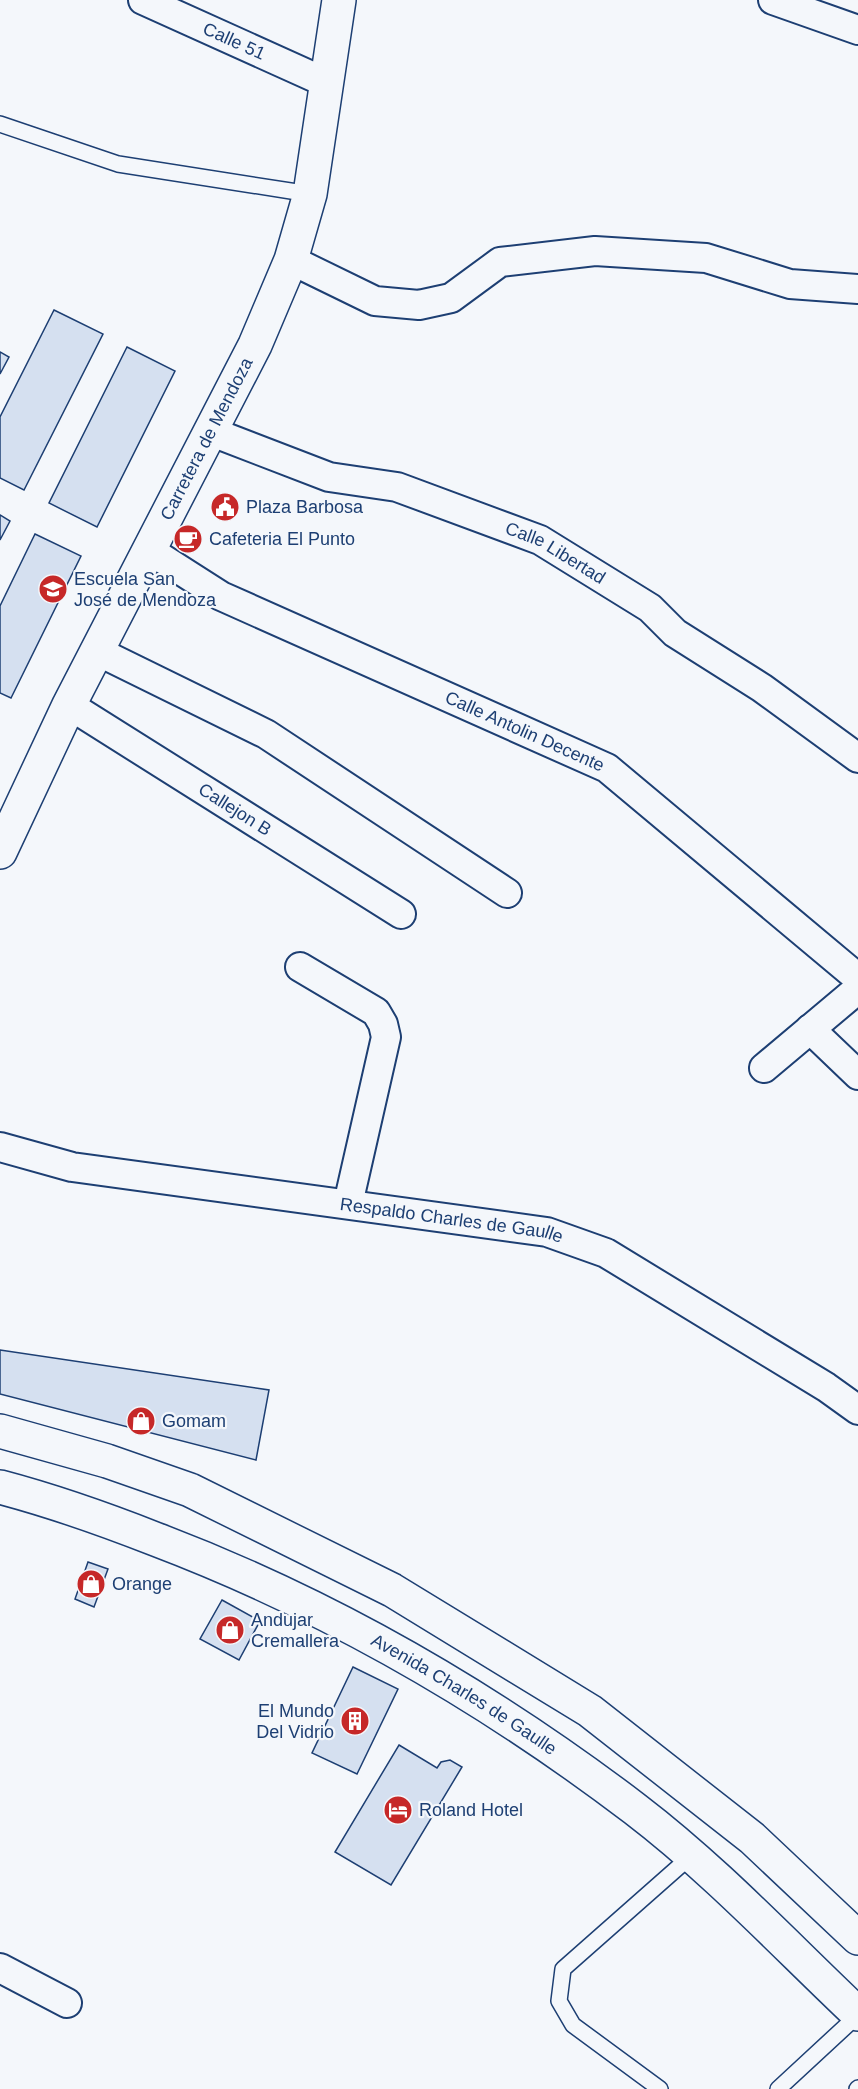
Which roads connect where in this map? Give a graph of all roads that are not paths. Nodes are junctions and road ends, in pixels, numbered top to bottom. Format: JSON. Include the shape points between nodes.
{"nodes":[{"id":1,"x":143,"y":0,"type":"edge"},
{"id":2,"x":339,"y":0,"type":"edge"},
{"id":3,"x":773,"y":0,"type":"edge"},
{"id":4,"x":858,"y":30,"type":"edge"},
{"id":5,"x":327,"y":83,"type":"junction"},
{"id":6,"x":0,"y":124,"type":"edge"},
{"id":7,"x":310,"y":194,"type":"junction"},
{"id":8,"x":291,"y":260,"type":"junction"},
{"id":9,"x":858,"y":289,"type":"edge"},
{"id":10,"x":212,"y":432,"type":"junction"},
{"id":11,"x":149,"y":550,"type":"junction"},
{"id":12,"x":97,"y":651,"type":"junction"},
{"id":13,"x":69,"y":705,"type":"junction"},
{"id":14,"x":858,"y":758,"type":"edge"},
{"id":15,"x":0,"y":852,"type":"edge"},
{"id":16,"x":507,"y":893,"type":"dead end"},
{"id":17,"x":401,"y":914,"type":"dead end"},
{"id":18,"x":300,"y":967,"type":"dead end"},
{"id":19,"x":858,"y":978,"type":"edge"},
{"id":20,"x":858,"y":989,"type":"edge"},
{"id":21,"x":810,"y":1029,"type":"junction"},
{"id":22,"x":764,"y":1068,"type":"dead end"},
{"id":23,"x":858,"y":1076,"type":"edge"},
{"id":24,"x":0,"y":1147,"type":"edge"},
{"id":25,"x":348,"y":1204,"type":"junction"},
{"id":26,"x":858,"y":1410,"type":"edge"},
{"id":27,"x":0,"y":1431,"type":"edge"},
{"id":28,"x":0,"y":1487,"type":"edge"},
{"id":29,"x":691,"y":1856,"type":"junction"},
{"id":30,"x":858,"y":1938,"type":"edge"},
{"id":31,"x":0,"y":1968,"type":"edge"},
{"id":32,"x":67,"y":2003,"type":"dead end"},
{"id":33,"x":858,"y":2014,"type":"edge"},
{"id":34,"x":660,"y":2089,"type":"edge"},
{"id":35,"x":778,"y":2089,"type":"edge"}],
"edges":[{"from":1,"to":5,"type":"street","name":"Calle 51"},
{"from":2,"to":5,"type":"main road","name":"Carretera de Mendoza"},
{"from":3,"to":4,"type":"street"},
{"from":5,"to":7,"type":"main road","name":"Carretera de Mendoza"},
{"from":6,"to":7,"type":"lane","via":[[118,164]]},
{"from":7,"to":8,"type":"main road","name":"Carretera de Mendoza"},
{"from":8,"to":9,"type":"street","via":[[375,301],[419,305],[452,298],[500,262],[595,251],[706,258],[790,284]]},
{"from":8,"to":10,"type":"main road","name":"Carretera de Mendoza"},
{"from":10,"to":11,"type":"main road","name":"Carretera de Mendoza"},
{"from":10,"to":14,"type":"street","name":"Calle Libertad","via":[[329,477],[397,487],[540,540],[650,608],[675,633],[762,688]]},
{"from":11,"to":12,"type":"main road","name":"Carretera de Mendoza"},
{"from":11,"to":19,"type":"street","name":"Calle Antolin Decente","via":[[220,596],[607,768]]},
{"from":12,"to":13,"type":"main road","name":"Carretera de Mendoza"},
{"from":12,"to":16,"type":"street","via":[[266,734]]},
{"from":13,"to":15,"type":"main road","name":"Carretera de Mendoza"},
{"from":13,"to":17,"type":"street","name":"Callejon B"},
{"from":18,"to":25,"type":"street","via":[[376,1012],[386,1037]]},
{"from":20,"to":21,"type":"street"},
{"from":21,"to":22,"type":"street"},
{"from":21,"to":23,"type":"street"},
{"from":24,"to":25,"type":"street","name":"Respaldo Charles de Gaulle","via":[[72,1167]]},
{"from":25,"to":26,"type":"street","name":"Respaldo Charles de Gaulle","via":[[547,1232],[606,1253]]},
{"from":27,"to":30,"type":"main road","via":[[107,1461],[190,1490],[392,1590],[590,1711],[752,1838]]},
{"from":28,"to":29,"type":"main road","name":"Avenida Charles de Gaulle","via":[[84,1512],[192,1553],[356,1627],[519,1727],[636,1810]]},
{"from":29,"to":33,"type":"main road","name":"Avenida Charles de Gaulle"},
{"from":29,"to":34,"type":"lane","via":[[563,1969],[559,2001],[573,2025]]},
{"from":31,"to":32,"type":"street"},
{"from":33,"to":35,"type":"lane"}]}
